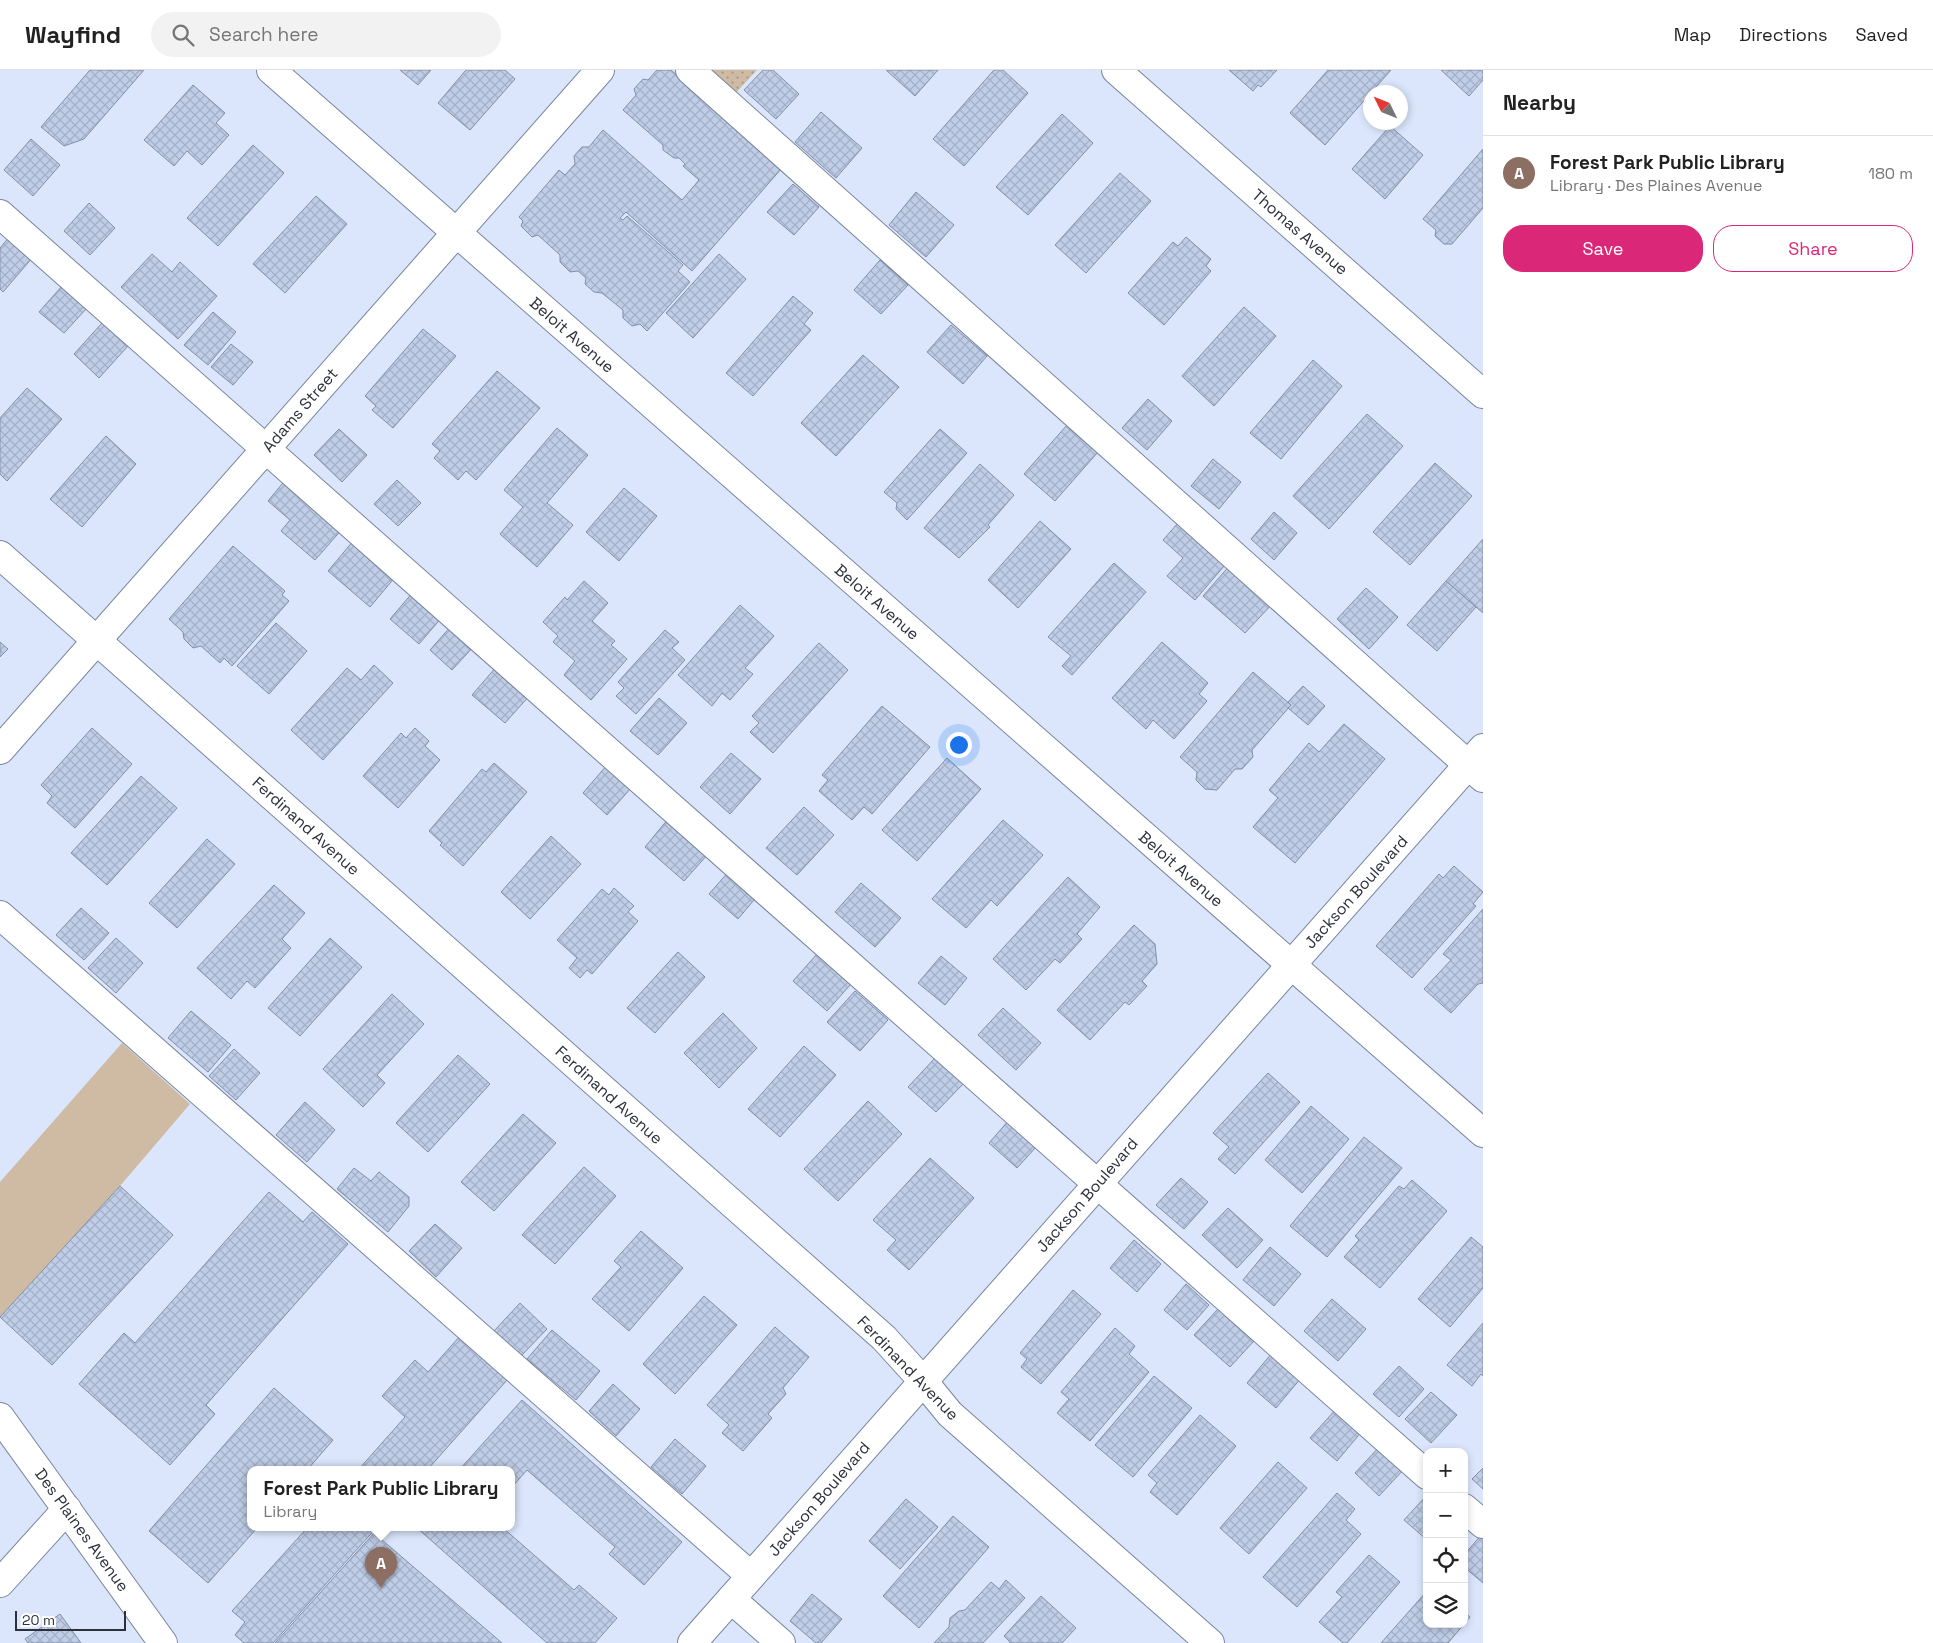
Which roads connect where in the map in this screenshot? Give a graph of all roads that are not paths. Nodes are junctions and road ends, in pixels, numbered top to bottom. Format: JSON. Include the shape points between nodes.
{"nodes":[{"id":1,"x":271,"y":70,"type":"edge"},
{"id":2,"x":600,"y":70,"type":"edge"},
{"id":3,"x":690,"y":70,"type":"edge"},
{"id":4,"x":1116,"y":70,"type":"edge"},
{"id":5,"x":0,"y":214,"type":"edge"},
{"id":6,"x":456,"y":233,"type":"junction"},
{"id":7,"x":1483,"y":394,"type":"edge"},
{"id":8,"x":266,"y":449,"type":"junction"},
{"id":9,"x":0,"y":555,"type":"edge"},
{"id":10,"x":96,"y":641,"type":"junction"},
{"id":11,"x":0,"y":750,"type":"edge"},
{"id":12,"x":1478,"y":764,"type":"edge"},
{"id":13,"x":0,"y":915,"type":"edge"},
{"id":14,"x":1291,"y":965,"type":"junction"},
{"id":15,"x":1483,"y":1133,"type":"edge"},
{"id":16,"x":1098,"y":1184,"type":"junction"},
{"id":17,"x":923,"y":1381,"type":"junction"},
{"id":18,"x":0,"y":1417,"type":"edge"},
{"id":19,"x":1423,"y":1470,"type":"edge"},
{"id":20,"x":67,"y":1509,"type":"junction"},
{"id":21,"x":1468,"y":1511,"type":"edge"},
{"id":22,"x":1483,"y":1524,"type":"edge"},
{"id":23,"x":751,"y":1576,"type":"junction"},
{"id":24,"x":0,"y":1583,"type":"edge"},
{"id":25,"x":731,"y":1599,"type":"junction"},
{"id":26,"x":163,"y":1643,"type":"edge"},
{"id":27,"x":692,"y":1643,"type":"edge"},
{"id":28,"x":780,"y":1643,"type":"edge"},
{"id":29,"x":1210,"y":1643,"type":"edge"}],
"edges":[{"from":1,"to":6,"type":"street","name":"Beloit Avenue"},
{"from":2,"to":6,"type":"street","name":"Adams Street"},
{"from":3,"to":12,"type":"street"},
{"from":4,"to":7,"type":"street","name":"Thomas Avenue"},
{"from":5,"to":8,"type":"street"},
{"from":6,"to":8,"type":"street","name":"Adams Street"},
{"from":6,"to":14,"type":"street","name":"Beloit Avenue"},
{"from":8,"to":10,"type":"street","name":"Adams Street"},
{"from":8,"to":16,"type":"street"},
{"from":9,"to":10,"type":"street","name":"Ferdinand Avenue"},
{"from":10,"to":11,"type":"street","name":"Adams Street"},
{"from":10,"to":17,"type":"street","name":"Ferdinand Avenue","via":[[884,1338]]},
{"from":12,"to":14,"type":"street","name":"Jackson Boulevard"},
{"from":13,"to":23,"type":"street"},
{"from":14,"to":15,"type":"street","name":"Beloit Avenue"},
{"from":14,"to":16,"type":"street","name":"Jackson Boulevard"},
{"from":16,"to":17,"type":"street","name":"Jackson Boulevard"},
{"from":16,"to":19,"type":"street"},
{"from":17,"to":23,"type":"street","name":"Jackson Boulevard"},
{"from":17,"to":29,"type":"street","name":"Ferdinand Avenue","via":[[954,1417]]},
{"from":18,"to":20,"type":"street","name":"Des Plaines Avenue"},
{"from":20,"to":24,"type":"street"},
{"from":20,"to":26,"type":"street","name":"Des Plaines Avenue"},
{"from":21,"to":22,"type":"street"},
{"from":23,"to":25,"type":"street","name":"Jackson Boulevard"},
{"from":25,"to":27,"type":"street","name":"Jackson Boulevard"},
{"from":25,"to":28,"type":"street"}]}
